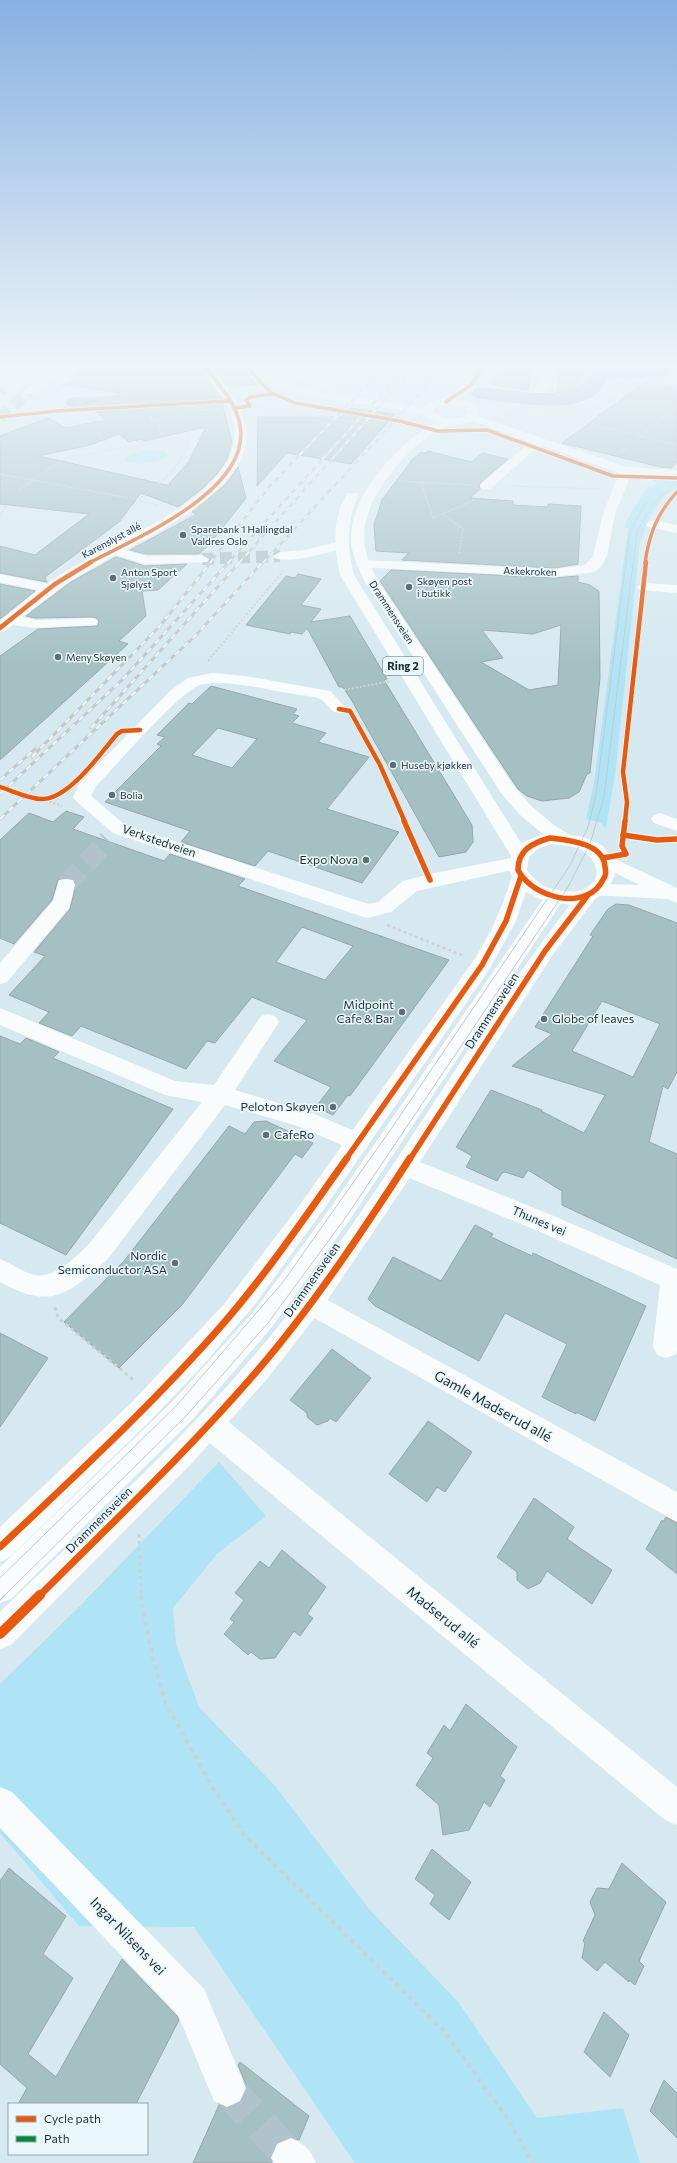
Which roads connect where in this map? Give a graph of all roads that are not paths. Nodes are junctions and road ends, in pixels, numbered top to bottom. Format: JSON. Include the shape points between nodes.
{"nodes":[{"id":1,"x":231,"y":464,"type":"edge"},
{"id":2,"x":393,"y":464,"type":"edge"},
{"id":3,"x":511,"y":464,"type":"edge"},
{"id":4,"x":605,"y":464,"type":"edge"},
{"id":5,"x":372,"y":470,"type":"dead end"},
{"id":6,"x":626,"y":471,"type":"junction"},
{"id":7,"x":677,"y":474,"type":"edge"},
{"id":8,"x":486,"y":486,"type":"road end"},
{"id":9,"x":652,"y":524,"type":"dead end"},
{"id":10,"x":677,"y":529,"type":"edge"},
{"id":11,"x":112,"y":550,"type":"junction"},
{"id":12,"x":342,"y":552,"type":"junction"},
{"id":13,"x":280,"y":556,"type":"tunnel mouth"},
{"id":14,"x":500,"y":558,"type":"dead end"},
{"id":15,"x":202,"y":559,"type":"tunnel mouth"},
{"id":16,"x":459,"y":562,"type":"junction"},
{"id":17,"x":363,"y":564,"type":"junction"},
{"id":18,"x":0,"y":578,"type":"edge"},
{"id":19,"x":644,"y":587,"type":"dead end"},
{"id":20,"x":51,"y":588,"type":"junction"},
{"id":21,"x":677,"y":589,"type":"edge"},
{"id":22,"x":91,"y":622,"type":"dead end"},
{"id":23,"x":6,"y":624,"type":"edge"},
{"id":24,"x":338,"y":709,"type":"dead end"},
{"id":25,"x":660,"y":819,"type":"dead end"},
{"id":26,"x":677,"y":824,"type":"edge"},
{"id":27,"x":564,"y":839,"type":"junction"},
{"id":28,"x":604,"y":860,"type":"junction"},
{"id":29,"x":519,"y":865,"type":"junction"},
{"id":30,"x":66,"y":885,"type":"tunnel mouth"},
{"id":31,"x":593,"y":892,"type":"junction"},
{"id":32,"x":674,"y":894,"type":"edge"},
{"id":33,"x":555,"y":896,"type":"junction"},
{"id":34,"x":0,"y":977,"type":"edge"},
{"id":35,"x":0,"y":1016,"type":"edge"},
{"id":36,"x":268,"y":1022,"type":"dead end"},
{"id":37,"x":220,"y":1094,"type":"junction"},
{"id":38,"x":358,"y":1143,"type":"junction"},
{"id":39,"x":405,"y":1166,"type":"junction"},
{"id":40,"x":0,"y":1270,"type":"edge"},
{"id":41,"x":675,"y":1280,"type":"edge"},
{"id":42,"x":311,"y":1303,"type":"junction"},
{"id":43,"x":666,"y":1346,"type":"dead end"},
{"id":44,"x":210,"y":1425,"type":"junction"},
{"id":45,"x":677,"y":1508,"type":"edge"},
{"id":46,"x":0,"y":1547,"type":"edge"},
{"id":47,"x":0,"y":1588,"type":"edge"},
{"id":48,"x":0,"y":1634,"type":"edge"},
{"id":49,"x":0,"y":1804,"type":"edge"},
{"id":50,"x":677,"y":1808,"type":"edge"},
{"id":51,"x":227,"y":2088,"type":"tunnel mouth"}],
"edges":[{"from":1,"to":11,"type":"main road","name":"Karenslyst allé","via":[[214,487],[180,514]]},
{"from":2,"to":17,"type":"main road","name":"Drammensveien","number":"Ring 2","via":[[368,495],[360,516],[357,535]]},
{"from":3,"to":8,"type":"main road"},
{"from":4,"to":6,"type":"main road"},
{"from":5,"to":12,"type":"main road","name":"Drammensveien","number":"Ring 2","via":[[349,501],[342,524]]},
{"from":6,"to":7,"type":"main road"},
{"from":6,"to":16,"type":"main road","name":"Askekroken","via":[[609,514],[600,556],[595,565],[577,572],[554,573]]},
{"from":9,"to":10,"type":"main road"},
{"from":11,"to":15,"type":"main road","via":[[145,560]]},
{"from":11,"to":20,"type":"main road","name":"Karenslyst allé"},
{"from":12,"to":13,"type":"main road"},
{"from":12,"to":29,"type":"main road","name":"Drammensveien","number":"Ring 2","via":[[351,585]]},
{"from":14,"to":16,"type":"main road","via":[[467,556]]},
{"from":16,"to":17,"type":"main road","name":"Askekroken","via":[[426,570]]},
{"from":17,"to":27,"type":"main road","name":"Drammensveien","number":"Ring 2","via":[[372,582],[507,789],[535,820]]},
{"from":18,"to":20,"type":"main road"},
{"from":19,"to":21,"type":"main road"},
{"from":20,"to":23,"type":"main road","name":"Karenslyst allé"},
{"from":22,"to":23,"type":"main road"},
{"from":24,"to":29,"type":"main road","name":"Verkstedveien","via":[[324,694],[245,681],[212,678],[194,681],[176,694],[88,784],[82,797],[114,834],[367,911],[384,907],[410,886],[430,880]]},
{"from":25,"to":26,"type":"main road"},
{"from":27,"to":28,"type":"main road","via":[[586,844]]},
{"from":27,"to":29,"type":"main road","via":[[550,838],[537,841],[527,847]]},
{"from":28,"to":31,"type":"main road","via":[[608,871],[606,878]]},
{"from":28,"to":32,"type":"main road"},
{"from":29,"to":33,"type":"main road","via":[[538,891]]},
{"from":29,"to":38,"type":"main road","via":[[517,896],[508,918],[486,956]]},
{"from":30,"to":34,"type":"main road","via":[[62,903]]},
{"from":31,"to":32,"type":"main road"},
{"from":31,"to":33,"type":"main road","via":[[570,898]]},
{"from":31,"to":39,"type":"main road","name":"Drammensveien","via":[[545,951]]},
{"from":33,"to":47,"type":"main road","via":[[340,1214],[263,1319],[183,1410]]},
{"from":35,"to":37,"type":"main road","via":[[173,1089]]},
{"from":36,"to":37,"type":"main road"},
{"from":37,"to":38,"type":"main road","via":[[304,1119]]},
{"from":37,"to":40,"type":"main road","via":[[98,1252],[63,1279],[48,1286],[34,1286]]},
{"from":38,"to":46,"type":"main road","via":[[267,1271],[223,1325],[140,1412]]},
{"from":39,"to":41,"type":"main road","name":"Thunes vei"},
{"from":39,"to":42,"type":"main road","name":"Drammensveien"},
{"from":41,"to":43,"type":"main road","name":"Thunes vei"},
{"from":42,"to":44,"type":"main road","name":"Drammensveien"},
{"from":42,"to":45,"type":"main road","name":"Gamle Madserud allé"},
{"from":44,"to":48,"type":"main road","name":"Drammensveien"},
{"from":44,"to":50,"type":"main road","name":"Madserud allé"},
{"from":49,"to":51,"type":"main road","name":"Ingar Nilsens vei","via":[[191,2002]]}]}
